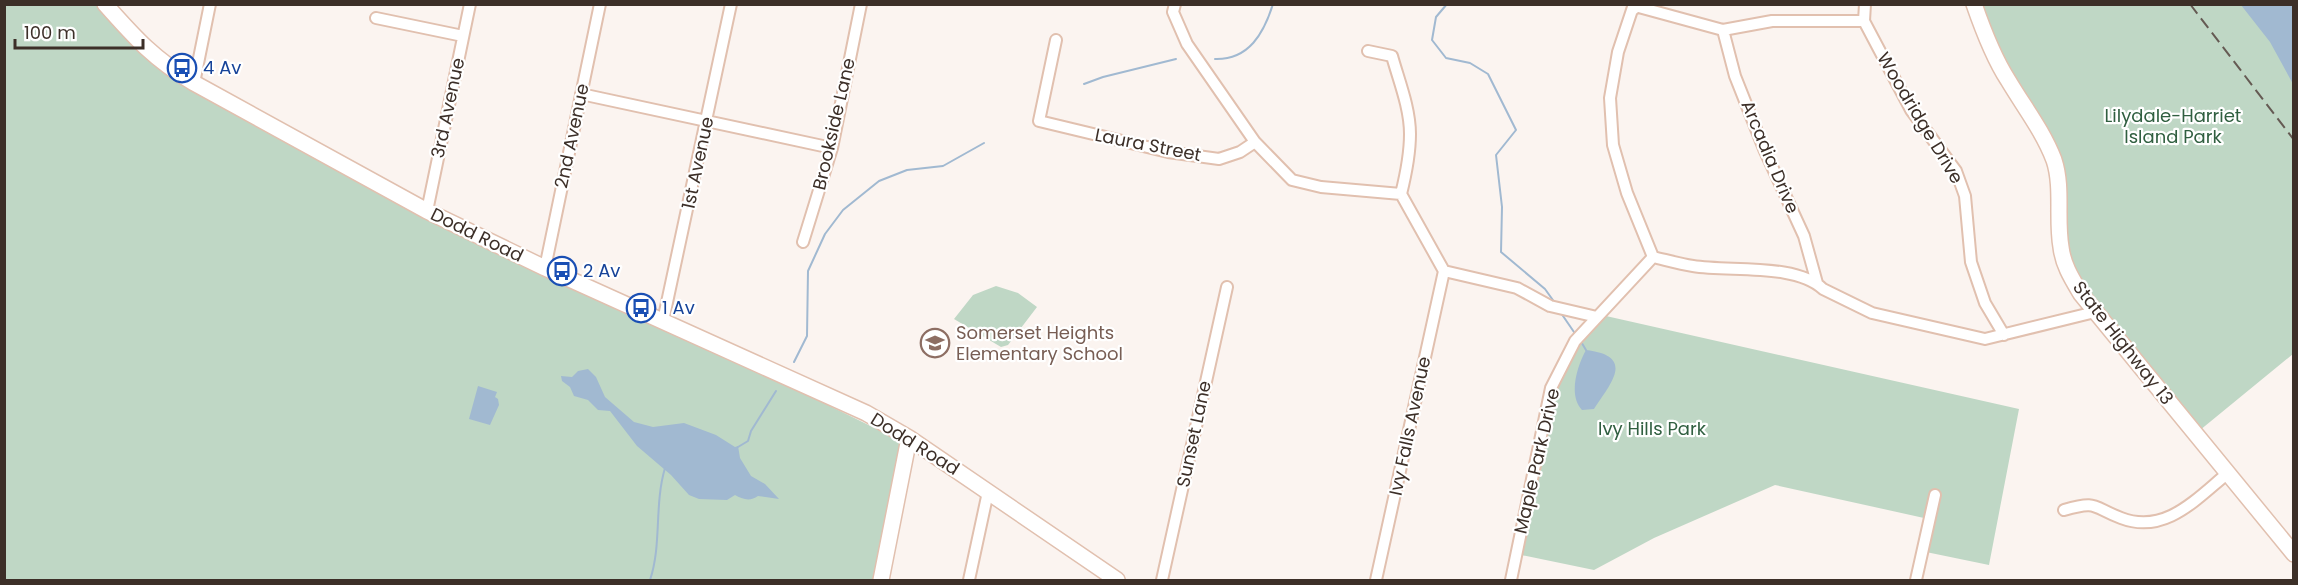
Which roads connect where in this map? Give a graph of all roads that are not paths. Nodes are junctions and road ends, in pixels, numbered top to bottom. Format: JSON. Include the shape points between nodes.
{"nodes":[{"id":1,"x":105,"y":4,"type":"edge"},
{"id":2,"x":210,"y":4,"type":"edge"},
{"id":3,"x":470,"y":4,"type":"edge"},
{"id":4,"x":600,"y":4,"type":"edge"},
{"id":5,"x":731,"y":4,"type":"edge"},
{"id":6,"x":861,"y":4,"type":"edge"},
{"id":7,"x":1175,"y":4,"type":"edge"},
{"id":8,"x":1865,"y":4,"type":"edge"},
{"id":9,"x":1974,"y":4,"type":"edge"},
{"id":10,"x":1634,"y":7,"type":"edge"},
{"id":11,"x":376,"y":18,"type":"dead end"},
{"id":12,"x":1864,"y":21,"type":"junction"},
{"id":13,"x":1723,"y":30,"type":"junction"},
{"id":14,"x":463,"y":36,"type":"junction"},
{"id":15,"x":1056,"y":40,"type":"dead end"},
{"id":16,"x":1368,"y":51,"type":"dead end"},
{"id":17,"x":194,"y":83,"type":"junction"},
{"id":18,"x":581,"y":94,"type":"junction"},
{"id":19,"x":707,"y":121,"type":"junction"},
{"id":20,"x":1255,"y":142,"type":"junction"},
{"id":21,"x":832,"y":148,"type":"junction"},
{"id":22,"x":1401,"y":194,"type":"junction"},
{"id":23,"x":427,"y":211,"type":"junction"},
{"id":24,"x":803,"y":242,"type":"dead end"},
{"id":25,"x":1653,"y":257,"type":"junction"},
{"id":26,"x":545,"y":268,"type":"junction"},
{"id":27,"x":1444,"y":271,"type":"junction"},
{"id":28,"x":1817,"y":283,"type":"junction"},
{"id":29,"x":1227,"y":287,"type":"dead end"},
{"id":30,"x":2095,"y":312,"type":"junction"},
{"id":31,"x":1598,"y":318,"type":"junction"},
{"id":32,"x":663,"y":321,"type":"junction"},
{"id":33,"x":2004,"y":335,"type":"junction"},
{"id":34,"x":909,"y":438,"type":"junction"},
{"id":35,"x":2228,"y":473,"type":"junction"},
{"id":36,"x":988,"y":492,"type":"junction"},
{"id":37,"x":1935,"y":495,"type":"dead end"},
{"id":38,"x":2064,"y":510,"type":"dead end"},
{"id":39,"x":2294,"y":554,"type":"edge"},
{"id":40,"x":881,"y":580,"type":"edge"},
{"id":41,"x":969,"y":580,"type":"edge"},
{"id":42,"x":1117,"y":580,"type":"edge"},
{"id":43,"x":1162,"y":580,"type":"edge"},
{"id":44,"x":1376,"y":580,"type":"edge"},
{"id":45,"x":1511,"y":580,"type":"edge"},
{"id":46,"x":1916,"y":580,"type":"edge"}],
"edges":[{"from":1,"to":17,"type":"main road","name":"Dodd Road","via":[[167,68]]},
{"from":2,"to":17,"type":"street"},
{"from":3,"to":14,"type":"street","name":"3rd Avenue"},
{"from":4,"to":18,"type":"street","name":"2nd Avenue"},
{"from":5,"to":19,"type":"street","name":"1st Avenue"},
{"from":6,"to":21,"type":"street","name":"Brookside Lane"},
{"from":7,"to":20,"type":"street","via":[[1173,12],[1187,44]]},
{"from":8,"to":12,"type":"street"},
{"from":9,"to":30,"type":"main road","name":"State Highway 13","via":[[2006,78],[2040,129],[2055,164],[2062,256],[2076,287]]},
{"from":10,"to":13,"type":"street"},
{"from":10,"to":25,"type":"street","via":[[1618,52],[1610,98],[1613,145]]},
{"from":11,"to":14,"type":"street"},
{"from":12,"to":13,"type":"street","via":[[1773,21]]},
{"from":12,"to":33,"type":"street","name":"Woodridge Drive","via":[[1911,110],[1956,171],[1965,196],[1971,262],[1985,303]]},
{"from":13,"to":28,"type":"street","name":"Arcadia Drive","via":[[1764,149],[1804,236]]},
{"from":14,"to":23,"type":"street","name":"3rd Avenue"},
{"from":15,"to":20,"type":"street","name":"Laura Street","via":[[1039,121],[1168,152],[1219,159]]},
{"from":16,"to":22,"type":"street","via":[[1392,56],[1403,94],[1410,132]]},
{"from":17,"to":23,"type":"main road","name":"Dodd Road"},
{"from":18,"to":19,"type":"street"},
{"from":18,"to":26,"type":"street","name":"2nd Avenue"},
{"from":19,"to":21,"type":"street"},
{"from":19,"to":32,"type":"street","name":"1st Avenue"},
{"from":20,"to":22,"type":"street","via":[[1292,180],[1321,187]]},
{"from":21,"to":24,"type":"street","name":"Brookside Lane"},
{"from":22,"to":27,"type":"street"},
{"from":23,"to":26,"type":"main road","name":"Dodd Road"},
{"from":25,"to":28,"type":"street","via":[[1694,266],[1777,270]]},
{"from":25,"to":31,"type":"street","name":"Maple Park Drive"},
{"from":26,"to":32,"type":"main road","name":"Dodd Road"},
{"from":27,"to":31,"type":"street","via":[[1517,288],[1550,306]]},
{"from":27,"to":44,"type":"street","name":"Ivy Falls Avenue"},
{"from":28,"to":33,"type":"street","via":[[1872,313],[1984,339]]},
{"from":29,"to":43,"type":"street","name":"Sunset Lane"},
{"from":30,"to":33,"type":"street"},
{"from":30,"to":35,"type":"main road","name":"State Highway 13"},
{"from":31,"to":45,"type":"street","name":"Maple Park Drive","via":[[1575,342],[1551,388]]},
{"from":32,"to":34,"type":"main road","name":"Dodd Road","via":[[867,413]]},
{"from":34,"to":36,"type":"main road","name":"Dodd Road"},
{"from":34,"to":40,"type":"main road"},
{"from":35,"to":38,"type":"street","via":[[2182,511],[2159,522],[2133,522],[2092,504]]},
{"from":35,"to":39,"type":"main road","name":"State Highway 13"},
{"from":36,"to":41,"type":"street"},
{"from":36,"to":42,"type":"main road","name":"Dodd Road"},
{"from":37,"to":46,"type":"street"}]}
